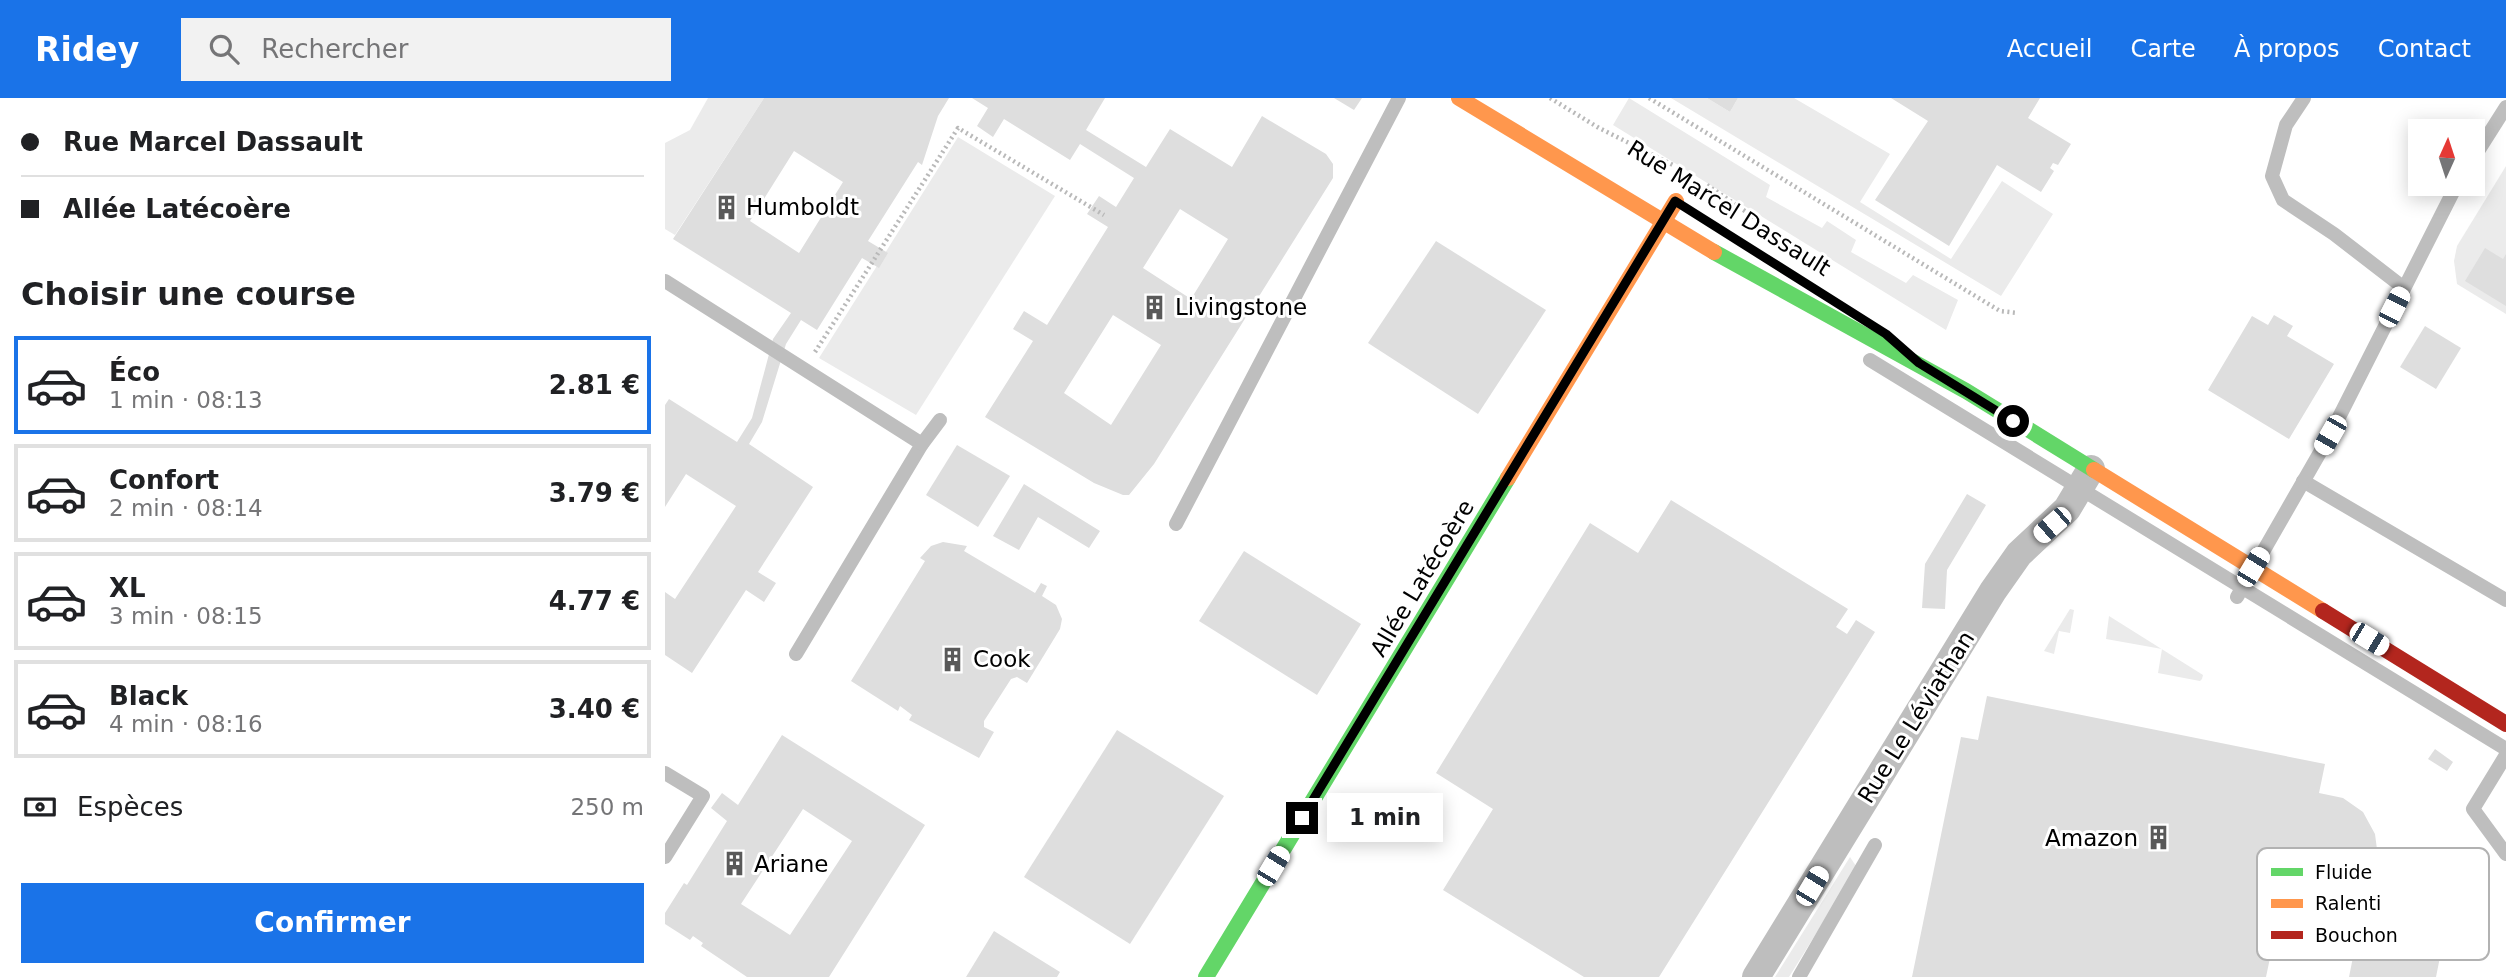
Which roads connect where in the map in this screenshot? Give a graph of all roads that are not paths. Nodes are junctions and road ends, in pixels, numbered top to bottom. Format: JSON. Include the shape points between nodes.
{"nodes":[{"id":1,"x":1398,"y":98,"type":"edge"},
{"id":2,"x":2304,"y":98,"type":"edge"},
{"id":3,"x":1453,"y":101,"type":"edge"},
{"id":4,"x":2506,"y":107,"type":"edge"},
{"id":5,"x":2485,"y":140,"type":"edge"},
{"id":6,"x":2451,"y":196,"type":"edge"},
{"id":7,"x":1676,"y":201,"type":"dead end"},
{"id":8,"x":1661,"y":227,"type":"junction"},
{"id":9,"x":665,"y":281,"type":"edge"},
{"id":10,"x":1808,"y":284,"type":"dead end"},
{"id":11,"x":2404,"y":288,"type":"junction"},
{"id":12,"x":1808,"y":321,"type":"dead end"},
{"id":13,"x":1860,"y":354,"type":"dead end"},
{"id":14,"x":1919,"y":363,"type":"junction"},
{"id":15,"x":940,"y":419,"type":"dead end"},
{"id":16,"x":922,"y":444,"type":"junction"},
{"id":17,"x":2086,"y":477,"type":"junction"},
{"id":18,"x":2303,"y":481,"type":"junction"},
{"id":19,"x":1176,"y":524,"type":"dead end"},
{"id":20,"x":2253,"y":567,"type":"junction"},
{"id":21,"x":2240,"y":591,"type":"junction"},
{"id":22,"x":2506,"y":600,"type":"edge"},
{"id":23,"x":796,"y":654,"type":"dead end"},
{"id":24,"x":2506,"y":724,"type":"edge"},
{"id":25,"x":2506,"y":752,"type":"edge"},
{"id":26,"x":665,"y":773,"type":"edge"},
{"id":27,"x":1875,"y":845,"type":"dead end"},
{"id":28,"x":2506,"y":854,"type":"edge"},
{"id":29,"x":665,"y":857,"type":"edge"},
{"id":30,"x":1206,"y":977,"type":"edge"},
{"id":31,"x":1756,"y":977,"type":"edge"},
{"id":32,"x":1799,"y":977,"type":"edge"}],
"edges":[{"from":1,"to":19,"type":"lane"},
{"from":2,"to":11,"type":"lane","via":[[2286,125],[2272,176],[2283,200]]},
{"from":3,"to":8,"type":"street","name":"Rue Marcel Dassault"},
{"from":4,"to":5,"type":"lane"},
{"from":6,"to":11,"type":"lane"},
{"from":7,"to":8,"type":"street","name":"Allée Latécoère"},
{"from":8,"to":12,"type":"lane","name":"Rue Marcel Dassault"},
{"from":8,"to":14,"type":"street","name":"Rue Marcel Dassault","via":[[1880,347]]},
{"from":8,"to":30,"type":"street","name":"Allée Latécoère"},
{"from":9,"to":16,"type":"lane"},
{"from":10,"to":14,"type":"street","name":"Rue Marcel Dassault","via":[[1886,334]]},
{"from":11,"to":18,"type":"lane"},
{"from":13,"to":17,"type":"lane","name":"Rue Marcel Dassault"},
{"from":14,"to":17,"type":"street","name":"Rue Marcel Dassault"},
{"from":15,"to":16,"type":"lane"},
{"from":16,"to":23,"type":"lane"},
{"from":17,"to":20,"type":"street","name":"Rue Marcel Dassault"},
{"from":17,"to":21,"type":"lane","name":"Rue Marcel Dassault"},
{"from":17,"to":31,"type":"street","name":"Rue Le Léviathan","via":[[2060,517],[2019,554],[1993,592]]},
{"from":18,"to":20,"type":"lane"},
{"from":18,"to":22,"type":"lane"},
{"from":20,"to":21,"type":"lane"},
{"from":20,"to":24,"type":"street","name":"Rue Marcel Dassault"},
{"from":21,"to":25,"type":"lane","name":"Rue Marcel Dassault"},
{"from":25,"to":28,"type":"lane","via":[[2473,809]]},
{"from":26,"to":29,"type":"lane","via":[[703,796]]},
{"from":27,"to":32,"type":"lane"}]}
